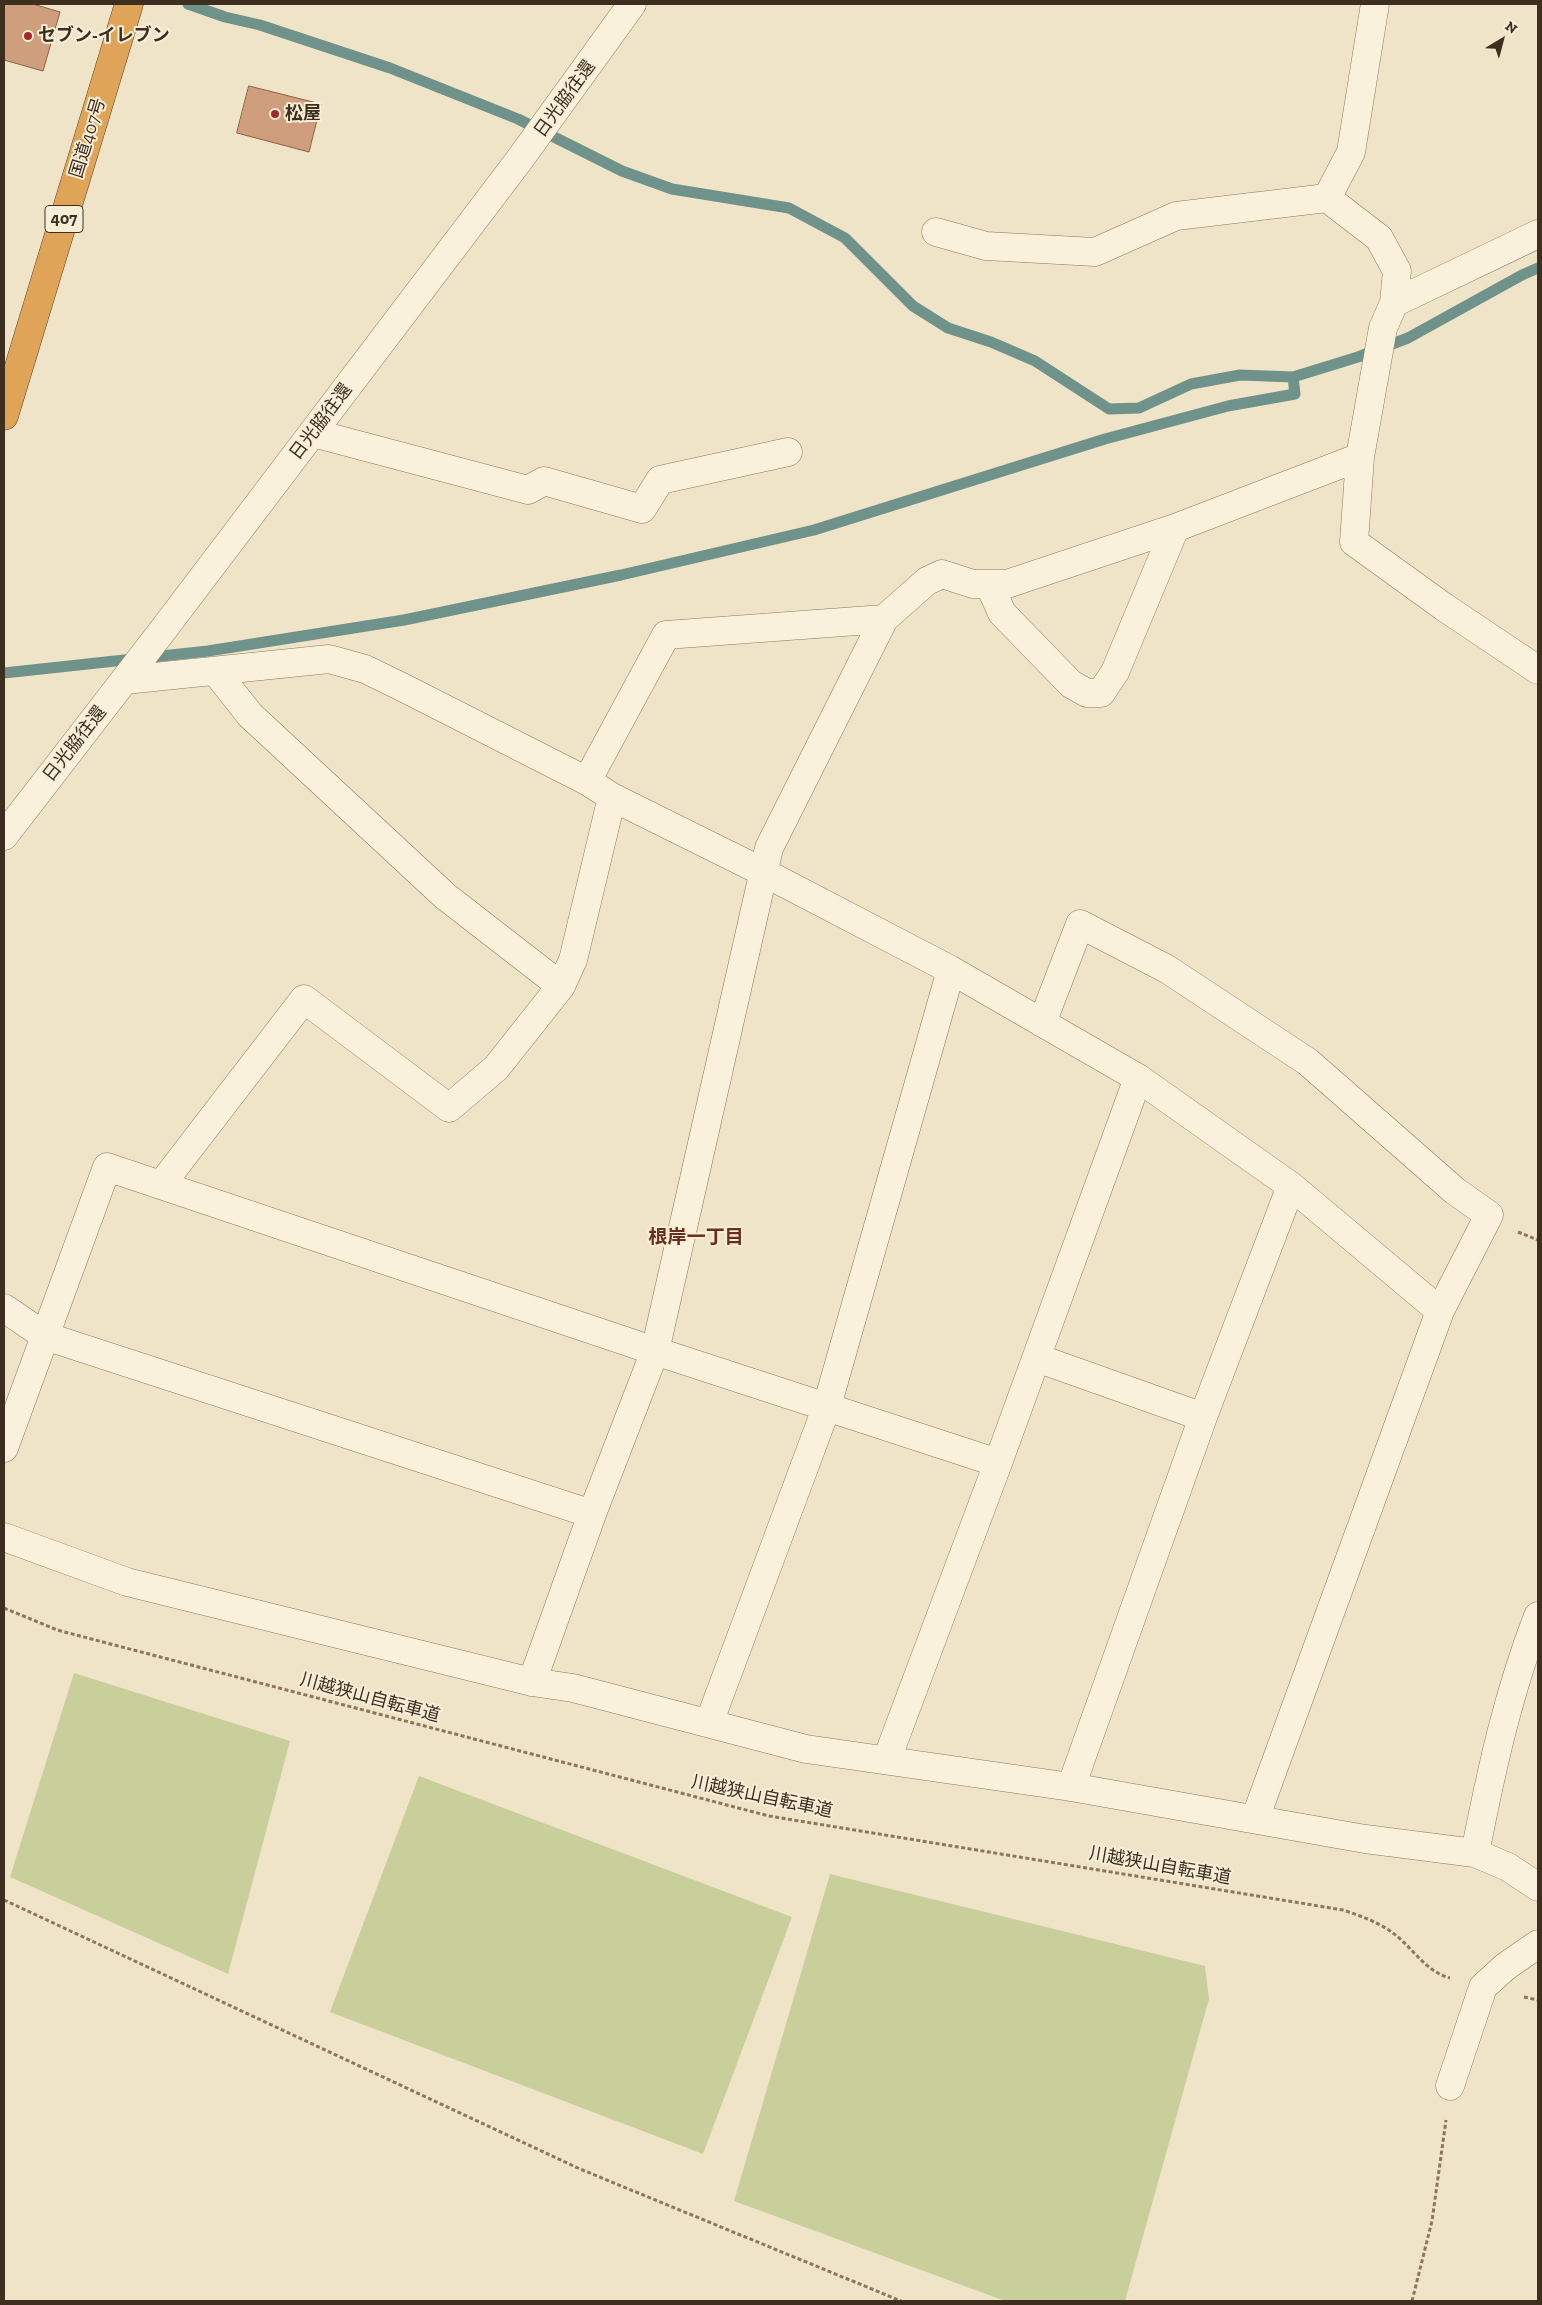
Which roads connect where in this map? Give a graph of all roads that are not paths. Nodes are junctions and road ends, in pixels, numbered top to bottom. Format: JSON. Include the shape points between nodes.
{"nodes":[{"id":1,"x":632,"y":4,"type":"edge"},
{"id":2,"x":1375,"y":4,"type":"edge"},
{"id":3,"x":126,"y":12,"type":"edge"},
{"id":4,"x":1327,"y":198,"type":"junction"},
{"id":5,"x":936,"y":232,"type":"dead end"},
{"id":6,"x":1538,"y":234,"type":"edge"},
{"id":7,"x":1394,"y":303,"type":"junction"},
{"id":8,"x":4,"y":416,"type":"edge"},
{"id":9,"x":312,"y":433,"type":"junction"},
{"id":10,"x":788,"y":452,"type":"dead end"},
{"id":11,"x":1360,"y":457,"type":"junction"},
{"id":12,"x":1175,"y":528,"type":"junction"},
{"id":13,"x":989,"y":584,"type":"junction"},
{"id":14,"x":884,"y":619,"type":"junction"},
{"id":15,"x":1538,"y":670,"type":"edge"},
{"id":16,"x":216,"y":672,"type":"junction"},
{"id":17,"x":126,"y":679,"type":"junction"},
{"id":18,"x":587,"y":782,"type":"junction"},
{"id":19,"x":612,"y":797,"type":"junction"},
{"id":20,"x":4,"y":836,"type":"edge"},
{"id":21,"x":762,"y":872,"type":"junction"},
{"id":22,"x":951,"y":970,"type":"junction"},
{"id":23,"x":561,"y":986,"type":"junction"},
{"id":24,"x":1042,"y":1023,"type":"junction"},
{"id":25,"x":1138,"y":1078,"type":"junction"},
{"id":26,"x":161,"y":1185,"type":"junction"},
{"id":27,"x":1291,"y":1186,"type":"junction"},
{"id":28,"x":4,"y":1308,"type":"edge"},
{"id":29,"x":1440,"y":1311,"type":"junction"},
{"id":30,"x":45,"y":1336,"type":"junction"},
{"id":31,"x":655,"y":1351,"type":"junction"},
{"id":32,"x":1037,"y":1358,"type":"junction"},
{"id":33,"x":826,"y":1406,"type":"junction"},
{"id":34,"x":1204,"y":1417,"type":"junction"},
{"id":35,"x":4,"y":1448,"type":"edge"},
{"id":36,"x":998,"y":1463,"type":"junction"},
{"id":37,"x":592,"y":1514,"type":"junction"},
{"id":38,"x":4,"y":1537,"type":"edge"},
{"id":39,"x":1538,"y":1616,"type":"edge"},
{"id":40,"x":532,"y":1682,"type":"junction"},
{"id":41,"x":709,"y":1723,"type":"junction"},
{"id":42,"x":887,"y":1759,"type":"junction"},
{"id":43,"x":1071,"y":1787,"type":"junction"},
{"id":44,"x":1255,"y":1819,"type":"junction"},
{"id":45,"x":1475,"y":1853,"type":"junction"},
{"id":46,"x":1538,"y":1888,"type":"edge"},
{"id":47,"x":1538,"y":1944,"type":"edge"},
{"id":48,"x":1450,"y":2086,"type":"road end"}],
"edges":[{"from":1,"to":9,"type":"street","name":"日光脇往還","via":[[553,116]]},
{"from":2,"to":4,"type":"street","via":[[1351,152]]},
{"from":3,"to":8,"type":"highway","name":"国道407号","number":"407"},
{"from":4,"to":5,"type":"street","via":[[1176,216],[1095,252],[986,246]]},
{"from":4,"to":7,"type":"street","via":[[1379,238],[1397,271]]},
{"from":6,"to":7,"type":"street"},
{"from":7,"to":11,"type":"street","via":[[1383,328]]},
{"from":9,"to":10,"type":"street","via":[[528,490],[544,481],[642,508],[660,480]]},
{"from":9,"to":17,"type":"street","name":"日光脇往還"},
{"from":11,"to":12,"type":"street"},
{"from":11,"to":15,"type":"street","via":[[1354,542],[1444,608]]},
{"from":12,"to":13,"type":"street","via":[[1006,584]]},
{"from":12,"to":13,"type":"street","via":[[1115,672],[1101,693],[1087,693],[1071,684],[1002,613]]},
{"from":13,"to":14,"type":"street","via":[[973,584],[942,574],[927,581]]},
{"from":14,"to":18,"type":"street","via":[[666,635]]},
{"from":14,"to":21,"type":"street","via":[[769,848]]},
{"from":16,"to":17,"type":"street"},
{"from":16,"to":18,"type":"street","via":[[329,659],[365,669]]},
{"from":16,"to":23,"type":"street","via":[[250,715],[445,896]]},
{"from":17,"to":20,"type":"street","name":"日光脇往還"},
{"from":18,"to":19,"type":"street"},
{"from":19,"to":21,"type":"street"},
{"from":19,"to":23,"type":"street","via":[[573,960]]},
{"from":21,"to":22,"type":"street"},
{"from":21,"to":31,"type":"street"},
{"from":22,"to":24,"type":"street"},
{"from":22,"to":33,"type":"street"},
{"from":23,"to":26,"type":"street","via":[[496,1068],[449,1108],[304,999]]},
{"from":24,"to":25,"type":"street"},
{"from":24,"to":29,"type":"street","via":[[1080,924],[1167,968],[1308,1062],[1455,1191],[1489,1215]]},
{"from":25,"to":27,"type":"street"},
{"from":25,"to":32,"type":"street"},
{"from":26,"to":30,"type":"street","via":[[107,1167]]},
{"from":26,"to":31,"type":"street"},
{"from":27,"to":29,"type":"street"},
{"from":27,"to":34,"type":"street"},
{"from":28,"to":30,"type":"street"},
{"from":29,"to":44,"type":"street"},
{"from":30,"to":35,"type":"street"},
{"from":30,"to":37,"type":"street"},
{"from":31,"to":33,"type":"street"},
{"from":31,"to":37,"type":"street"},
{"from":32,"to":34,"type":"street"},
{"from":32,"to":36,"type":"street"},
{"from":33,"to":36,"type":"street"},
{"from":33,"to":41,"type":"street"},
{"from":34,"to":43,"type":"street"},
{"from":36,"to":42,"type":"street"},
{"from":37,"to":40,"type":"street"},
{"from":38,"to":40,"type":"street","via":[[126,1582]]},
{"from":39,"to":45,"type":"street","via":[[1520,1662],[1494,1758]]},
{"from":40,"to":41,"type":"street","via":[[573,1688]]},
{"from":41,"to":42,"type":"street","via":[[806,1749]]},
{"from":42,"to":43,"type":"street"},
{"from":43,"to":44,"type":"street"},
{"from":44,"to":45,"type":"street","via":[[1366,1839]]},
{"from":45,"to":46,"type":"street","via":[[1508,1867]]},
{"from":47,"to":48,"type":"street","via":[[1483,1987]]}]}
